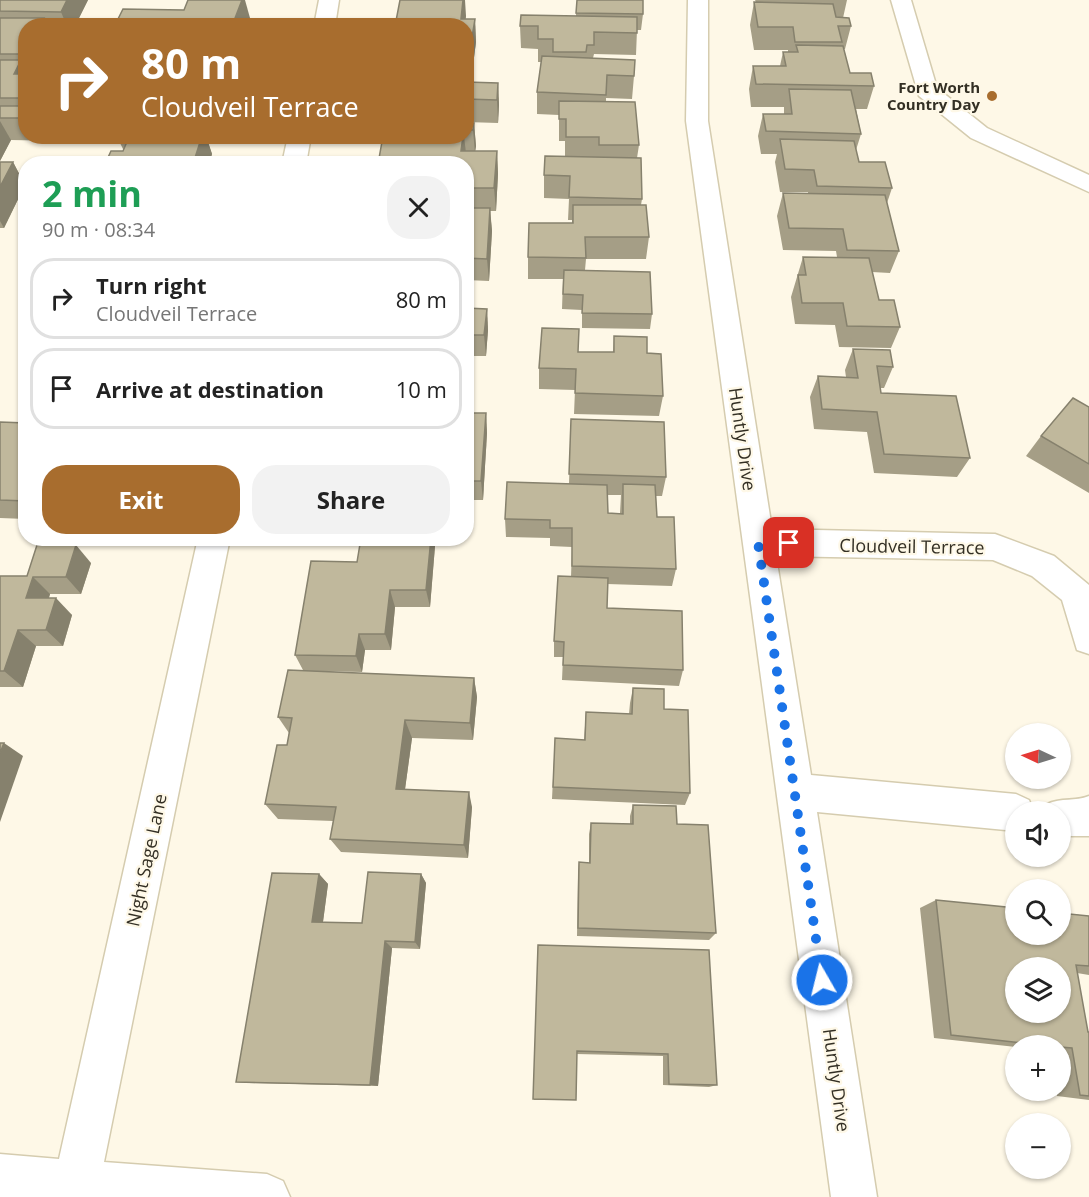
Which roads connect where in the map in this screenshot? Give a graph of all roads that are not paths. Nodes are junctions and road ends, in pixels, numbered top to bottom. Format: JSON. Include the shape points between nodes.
{"nodes":[{"id":1,"x":329,"y":0,"type":"edge"},
{"id":2,"x":698,"y":0,"type":"edge"},
{"id":3,"x":901,"y":0,"type":"edge"},
{"id":4,"x":326,"y":18,"type":"edge"},
{"id":5,"x":1089,"y":184,"type":"edge"},
{"id":6,"x":758,"y":542,"type":"junction"},
{"id":7,"x":212,"y":546,"type":"edge"},
{"id":8,"x":1089,"y":639,"type":"edge"},
{"id":9,"x":795,"y":792,"type":"junction"},
{"id":10,"x":1005,"y":812,"type":"edge"},
{"id":11,"x":1089,"y":815,"type":"edge"},
{"id":12,"x":1071,"y":818,"type":"edge"},
{"id":13,"x":0,"y":1177,"type":"edge"},
{"id":14,"x":77,"y":1182,"type":"junction"},
{"id":15,"x":267,"y":1197,"type":"edge"},
{"id":16,"x":854,"y":1197,"type":"edge"}],
"edges":[{"from":1,"to":4,"type":"street"},
{"from":2,"to":6,"type":"street","name":"Huntly Drive","via":[[698,121]]},
{"from":3,"to":5,"type":"street","via":[[927,91],[979,133]]},
{"from":6,"to":8,"type":"street","name":"Cloudveil Terrace","via":[[995,548],[1043,566],[1076,592]]},
{"from":6,"to":9,"type":"street","name":"Huntly Drive"},
{"from":7,"to":14,"type":"street","name":"Night Sage Lane"},
{"from":9,"to":10,"type":"street"},
{"from":9,"to":16,"type":"street","name":"Huntly Drive"},
{"from":11,"to":12,"type":"street","via":[[1085,819]]},
{"from":13,"to":14,"type":"street"},
{"from":14,"to":15,"type":"street"}]}
